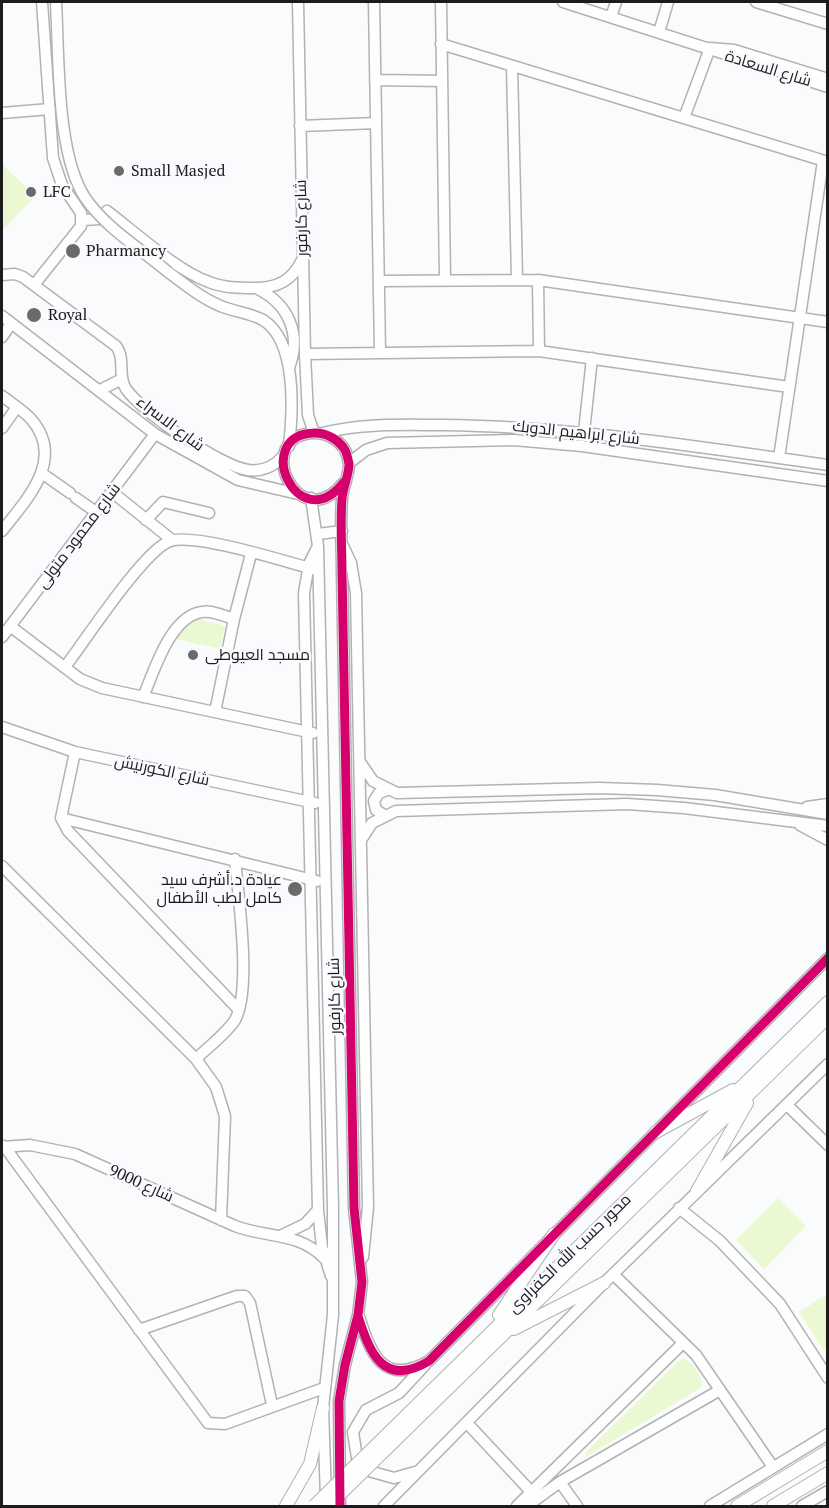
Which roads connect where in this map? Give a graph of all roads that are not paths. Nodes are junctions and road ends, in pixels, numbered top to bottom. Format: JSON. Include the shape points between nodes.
{"nodes":[{"id":1,"x":42,"y":2,"type":"edge"},
{"id":2,"x":56,"y":2,"type":"edge"},
{"id":3,"x":298,"y":2,"type":"edge"},
{"id":4,"x":374,"y":2,"type":"edge"},
{"id":5,"x":441,"y":2,"type":"edge"},
{"id":6,"x":563,"y":2,"type":"edge"},
{"id":7,"x":604,"y":2,"type":"edge"},
{"id":8,"x":616,"y":2,"type":"edge"},
{"id":9,"x":668,"y":2,"type":"edge"},
{"id":10,"x":756,"y":2,"type":"edge"},
{"id":11,"x":606,"y":15,"type":"junction"},
{"id":12,"x":828,"y":24,"type":"edge"},
{"id":13,"x":659,"y":32,"type":"junction"},
{"id":14,"x":441,"y":44,"type":"junction"},
{"id":15,"x":710,"y":48,"type":"junction"},
{"id":16,"x":512,"y":67,"type":"junction"},
{"id":17,"x":828,"y":79,"type":"edge"},
{"id":18,"x":375,"y":80,"type":"junction"},
{"id":19,"x":442,"y":81,"type":"junction"},
{"id":20,"x":828,"y":87,"type":"edge"},
{"id":21,"x":50,"y":110,"type":"junction"},
{"id":22,"x":2,"y":113,"type":"edge"},
{"id":23,"x":684,"y":118,"type":"junction"},
{"id":24,"x":376,"y":123,"type":"junction"},
{"id":25,"x":300,"y":126,"type":"junction"},
{"id":26,"x":825,"y":162,"type":"edge"},
{"id":27,"x":83,"y":220,"type":"junction"},
{"id":28,"x":303,"y":260,"type":"junction"},
{"id":29,"x":2,"y":275,"type":"edge"},
{"id":30,"x":517,"y":278,"type":"junction"},
{"id":31,"x":445,"y":279,"type":"junction"},
{"id":32,"x":538,"y":280,"type":"junction"},
{"id":33,"x":379,"y":281,"type":"junction"},
{"id":34,"x":34,"y":285,"type":"junction"},
{"id":35,"x":258,"y":288,"type":"junction"},
{"id":36,"x":2,"y":316,"type":"edge"},
{"id":37,"x":800,"y":318,"type":"junction"},
{"id":38,"x":828,"y":322,"type":"edge"},
{"id":39,"x":11,"y":324,"type":"junction"},
{"id":40,"x":2,"y":337,"type":"edge"},
{"id":41,"x":539,"y":351,"type":"junction"},
{"id":42,"x":380,"y":352,"type":"junction"},
{"id":43,"x":305,"y":354,"type":"junction"},
{"id":44,"x":592,"y":358,"type":"junction"},
{"id":45,"x":288,"y":369,"type":"junction"},
{"id":46,"x":122,"y":379,"type":"junction"},
{"id":47,"x":789,"y":387,"type":"junction"},
{"id":48,"x":100,"y":390,"type":"junction"},
{"id":49,"x":2,"y":396,"type":"edge"},
{"id":50,"x":17,"y":407,"type":"junction"},
{"id":51,"x":308,"y":415,"type":"junction"},
{"id":52,"x":291,"y":417,"type":"junction"},
{"id":53,"x":371,"y":425,"type":"junction"},
{"id":54,"x":2,"y":428,"type":"edge"},
{"id":55,"x":584,"y":432,"type":"junction"},
{"id":56,"x":319,"y":433,"type":"junction"},
{"id":57,"x":155,"y":434,"type":"junction"},
{"id":58,"x":376,"y":446,"type":"junction"},
{"id":59,"x":286,"y":451,"type":"junction"},
{"id":60,"x":779,"y":458,"type":"junction"},
{"id":61,"x":349,"y":463,"type":"junction"},
{"id":62,"x":828,"y":465,"type":"edge"},
{"id":63,"x":43,"y":474,"type":"junction"},
{"id":64,"x":828,"y":481,"type":"edge"},
{"id":65,"x":344,"y":482,"type":"junction"},
{"id":66,"x":112,"y":492,"type":"junction"},
{"id":67,"x":299,"y":494,"type":"junction"},
{"id":68,"x":311,"y":498,"type":"junction"},
{"id":69,"x":96,"y":513,"type":"junction"},
{"id":70,"x":209,"y":513,"type":"dead end"},
{"id":71,"x":146,"y":520,"type":"junction"},
{"id":72,"x":2,"y":531,"type":"edge"},
{"id":73,"x":342,"y":531,"type":"junction"},
{"id":74,"x":318,"y":534,"type":"junction"},
{"id":75,"x":172,"y":540,"type":"junction"},
{"id":76,"x":342,"y":544,"type":"junction"},
{"id":77,"x":318,"y":546,"type":"junction"},
{"id":78,"x":251,"y":554,"type":"junction"},
{"id":79,"x":307,"y":568,"type":"junction"},
{"id":80,"x":319,"y":570,"type":"junction"},
{"id":81,"x":234,"y":619,"type":"junction"},
{"id":82,"x":10,"y":626,"type":"junction"},
{"id":83,"x":2,"y":638,"type":"edge"},
{"id":84,"x":65,"y":667,"type":"junction"},
{"id":85,"x":344,"y":668,"type":"junction"},
{"id":86,"x":143,"y":697,"type":"junction"},
{"id":87,"x":358,"y":701,"type":"junction"},
{"id":88,"x":215,"y":712,"type":"junction"},
{"id":89,"x":3,"y":730,"type":"edge"},
{"id":90,"x":307,"y":732,"type":"junction"},
{"id":91,"x":323,"y":735,"type":"junction"},
{"id":92,"x":75,"y":752,"type":"junction"},
{"id":93,"x":359,"y":761,"type":"junction"},
{"id":94,"x":387,"y":790,"type":"junction"},
{"id":95,"x":308,"y":802,"type":"junction"},
{"id":96,"x":324,"y":804,"type":"junction"},
{"id":97,"x":828,"y":804,"type":"edge"},
{"id":98,"x":791,"y":808,"type":"junction"},
{"id":99,"x":828,"y":814,"type":"edge"},
{"id":100,"x":384,"y":815,"type":"junction"},
{"id":101,"x":61,"y":818,"type":"junction"},
{"id":102,"x":789,"y":820,"type":"junction"},
{"id":103,"x":828,"y":826,"type":"edge"},
{"id":104,"x":361,"y":840,"type":"junction"},
{"id":105,"x":828,"y":840,"type":"edge"},
{"id":106,"x":236,"y":859,"type":"junction"},
{"id":107,"x":2,"y":866,"type":"edge"},
{"id":108,"x":310,"y":879,"type":"junction"},
{"id":109,"x":327,"y":884,"type":"junction"},
{"id":110,"x":362,"y":898,"type":"junction"},
{"id":111,"x":349,"y":915,"type":"junction"},
{"id":112,"x":828,"y":958,"type":"edge"},
{"id":113,"x":349,"y":996,"type":"junction"},
{"id":114,"x":329,"y":998,"type":"junction"},
{"id":115,"x":827,"y":1008,"type":"edge"},
{"id":116,"x":239,"y":1010,"type":"junction"},
{"id":117,"x":329,"y":1016,"type":"junction"},
{"id":118,"x":350,"y":1017,"type":"junction"},
{"id":119,"x":196,"y":1059,"type":"junction"},
{"id":120,"x":828,"y":1064,"type":"edge"},
{"id":121,"x":751,"y":1086,"type":"junction"},
{"id":122,"x":366,"y":1096,"type":"junction"},
{"id":123,"x":787,"y":1105,"type":"junction"},
{"id":124,"x":332,"y":1118,"type":"junction"},
{"id":125,"x":352,"y":1125,"type":"junction"},
{"id":126,"x":656,"y":1132,"type":"junction"},
{"id":127,"x":316,"y":1141,"type":"junction"},
{"id":128,"x":828,"y":1145,"type":"edge"},
{"id":129,"x":3,"y":1146,"type":"edge"},
{"id":130,"x":697,"y":1191,"type":"junction"},
{"id":131,"x":679,"y":1208,"type":"junction"},
{"id":132,"x":318,"y":1210,"type":"junction"},
{"id":133,"x":221,"y":1220,"type":"junction"},
{"id":134,"x":554,"y":1234,"type":"junction"},
{"id":135,"x":279,"y":1236,"type":"junction"},
{"id":136,"x":325,"y":1258,"type":"junction"},
{"id":137,"x":361,"y":1266,"type":"junction"},
{"id":138,"x":608,"y":1278,"type":"junction"},
{"id":139,"x":334,"y":1280,"type":"junction"},
{"id":140,"x":358,"y":1316,"type":"junction"},
{"id":141,"x":139,"y":1330,"type":"junction"},
{"id":142,"x":503,"y":1335,"type":"junction"},
{"id":143,"x":484,"y":1337,"type":"junction"},
{"id":144,"x":683,"y":1343,"type":"junction"},
{"id":145,"x":429,"y":1360,"type":"junction"},
{"id":146,"x":467,"y":1363,"type":"junction"},
{"id":147,"x":828,"y":1378,"type":"edge"},
{"id":148,"x":324,"y":1388,"type":"junction"},
{"id":149,"x":720,"y":1390,"type":"junction"},
{"id":150,"x":273,"y":1405,"type":"junction"},
{"id":151,"x":323,"y":1408,"type":"junction"},
{"id":152,"x":466,"y":1424,"type":"junction"},
{"id":153,"x":828,"y":1434,"type":"edge"},
{"id":154,"x":828,"y":1451,"type":"edge"},
{"id":155,"x":339,"y":1466,"type":"junction"},
{"id":156,"x":773,"y":1467,"type":"junction"},
{"id":157,"x":325,"y":1469,"type":"junction"},
{"id":158,"x":419,"y":1469,"type":"junction"},
{"id":159,"x":828,"y":1473,"type":"edge"},
{"id":160,"x":560,"y":1482,"type":"junction"},
{"id":161,"x":828,"y":1491,"type":"edge"},
{"id":162,"x":534,"y":1494,"type":"junction"},
{"id":163,"x":286,"y":1506,"type":"edge"},
{"id":164,"x":314,"y":1506,"type":"edge"},
{"id":165,"x":327,"y":1506,"type":"edge"},
{"id":166,"x":340,"y":1506,"type":"edge"},
{"id":167,"x":384,"y":1506,"type":"edge"},
{"id":168,"x":517,"y":1506,"type":"edge"},
{"id":169,"x":527,"y":1506,"type":"edge"},
{"id":170,"x":577,"y":1506,"type":"edge"},
{"id":171,"x":710,"y":1506,"type":"edge"},
{"id":172,"x":737,"y":1506,"type":"edge"},
{"id":173,"x":773,"y":1506,"type":"edge"},
{"id":174,"x":802,"y":1506,"type":"edge"}],
"edges":[{"from":1,"to":21,"type":"street"},
{"from":2,"to":45,"type":"street","bridge":true,"via":[[66,144],[74,177],[95,210],[168,272],[213,303],[269,325],[282,341]]},
{"from":3,"to":25,"type":"street","name":"شارع كارفور"},
{"from":4,"to":18,"type":"street"},
{"from":5,"to":14,"type":"street"},
{"from":6,"to":11,"type":"street","name":"شارع السعادة"},
{"from":7,"to":11,"type":"street"},
{"from":8,"to":11,"type":"street"},
{"from":9,"to":13,"type":"street"},
{"from":10,"to":12,"type":"street"},
{"from":11,"to":13,"type":"street","name":"شارع السعادة"},
{"from":13,"to":15,"type":"street","name":"شارع السعادة"},
{"from":14,"to":16,"type":"street"},
{"from":14,"to":19,"type":"street"},
{"from":15,"to":17,"type":"street","name":"شارع السعادة","via":[[734,50]]},
{"from":15,"to":20,"type":"street","name":"شارع السعادة"},
{"from":15,"to":23,"type":"street"},
{"from":16,"to":23,"type":"street"},
{"from":16,"to":30,"type":"street"},
{"from":18,"to":19,"type":"street"},
{"from":18,"to":24,"type":"street"},
{"from":19,"to":31,"type":"street"},
{"from":21,"to":22,"type":"street"},
{"from":21,"to":27,"type":"street","via":[[55,167]]},
{"from":23,"to":26,"type":"street"},
{"from":24,"to":25,"type":"street"},
{"from":24,"to":33,"type":"street"},
{"from":25,"to":28,"type":"street","name":"شارع كارفور"},
{"from":26,"to":37,"type":"street"},
{"from":27,"to":34,"type":"street"},
{"from":27,"to":35,"type":"street","via":[[100,219],[108,212],[202,279],[226,287]]},
{"from":28,"to":35,"type":"street","via":[[290,279]]},
{"from":28,"to":43,"type":"street","name":"شارع كارفور"},
{"from":29,"to":34,"type":"street","via":[[19,275]]},
{"from":30,"to":31,"type":"street"},
{"from":30,"to":32,"type":"street"},
{"from":31,"to":33,"type":"street"},
{"from":32,"to":37,"type":"street"},
{"from":32,"to":41,"type":"street"},
{"from":33,"to":42,"type":"street"},
{"from":34,"to":46,"type":"street","via":[[116,346],[121,356]]},
{"from":35,"to":45,"type":"street","via":[[280,304],[292,325],[295,348]]},
{"from":36,"to":39,"type":"street","name":"شارع الاسراء"},
{"from":37,"to":38,"type":"street"},
{"from":37,"to":47,"type":"street"},
{"from":39,"to":40,"type":"street"},
{"from":39,"to":48,"type":"street","name":"شارع الاسراء"},
{"from":41,"to":42,"type":"street"},
{"from":41,"to":44,"type":"street"},
{"from":42,"to":43,"type":"street"},
{"from":43,"to":51,"type":"street","name":"شارع كارفور"},
{"from":44,"to":47,"type":"street"},
{"from":44,"to":55,"type":"street"},
{"from":45,"to":52,"type":"street"},
{"from":46,"to":48,"type":"street"},
{"from":46,"to":59,"type":"street","name":"شارع الاسراء","via":[[132,395],[174,430],[228,463],[261,470],[276,463]]},
{"from":47,"to":60,"type":"street"},
{"from":48,"to":57,"type":"street","name":"شارع الاسراء"},
{"from":49,"to":50,"type":"street"},
{"from":50,"to":54,"type":"street"},
{"from":50,"to":63,"type":"street","via":[[39,429],[46,459]]},
{"from":51,"to":52,"type":"street","via":[[301,420]]},
{"from":51,"to":56,"type":"street","name":"شارع كارفور"},
{"from":52,"to":59,"type":"street"},
{"from":53,"to":55,"type":"street","name":"شارع ابراهيم الدوبك","via":[[515,426]]},
{"from":53,"to":56,"type":"street","name":"شارع ابراهيم الدوبك"},
{"from":53,"to":58,"type":"street"},
{"from":55,"to":60,"type":"street","name":"شارع ابراهيم الدوبك"},
{"from":56,"to":59,"type":"street","via":[[300,437]]},
{"from":56,"to":61,"type":"street","via":[[331,436],[343,447]]},
{"from":57,"to":66,"type":"street","name":"شارع محمود متولى"},
{"from":57,"to":67,"type":"street","name":"شارع الاسراء","via":[[238,480]]},
{"from":58,"to":61,"type":"street","name":"شارع ابراهيم الدوبك"},
{"from":58,"to":64,"type":"street","name":"شارع ابراهيم الدوبك","via":[[537,441]]},
{"from":59,"to":67,"type":"street","via":[[282,463],[286,481]]},
{"from":60,"to":62,"type":"street","name":"شارع ابراهيم الدوبك"},
{"from":61,"to":65,"type":"street"},
{"from":63,"to":69,"type":"street"},
{"from":63,"to":72,"type":"street"},
{"from":65,"to":68,"type":"street","via":[[330,495]]},
{"from":65,"to":73,"type":"street","name":"شارع كارفور"},
{"from":66,"to":69,"type":"street","name":"شارع محمود متولى"},
{"from":66,"to":71,"type":"street"},
{"from":67,"to":68,"type":"street"},
{"from":68,"to":74,"type":"street","name":"شارع كارفور"},
{"from":69,"to":82,"type":"street","name":"شارع محمود متولى"},
{"from":70,"to":71,"type":"street","via":[[163,502]]},
{"from":71,"to":75,"type":"street"},
{"from":73,"to":74,"type":"street"},
{"from":73,"to":76,"type":"street","name":"شارع كارفور"},
{"from":74,"to":77,"type":"street","name":"شارع كارفور"},
{"from":75,"to":78,"type":"street","via":[[196,541]]},
{"from":75,"to":84,"type":"street","via":[[151,553]]},
{"from":76,"to":85,"type":"street","name":"شارع كارفور"},
{"from":76,"to":87,"type":"street","via":[[355,583]]},
{"from":77,"to":79,"type":"street"},
{"from":77,"to":80,"type":"street","name":"شارع كارفور"},
{"from":78,"to":79,"type":"street"},
{"from":78,"to":81,"type":"street"},
{"from":79,"to":80,"type":"street"},
{"from":79,"to":90,"type":"street","via":[[303,593]]},
{"from":80,"to":91,"type":"street","name":"شارع كارفور"},
{"from":81,"to":86,"type":"street","via":[[200,612],[184,620],[165,646]]},
{"from":81,"to":88,"type":"street"},
{"from":82,"to":83,"type":"street","name":"شارع محمود متولى"},
{"from":82,"to":84,"type":"street"},
{"from":84,"to":86,"type":"street","via":[[80,679],[102,688]]},
{"from":85,"to":87,"type":"street"},
{"from":85,"to":111,"type":"street","name":"شارع كارفور"},
{"from":86,"to":88,"type":"street"},
{"from":87,"to":93,"type":"street"},
{"from":88,"to":90,"type":"street"},
{"from":89,"to":92,"type":"street","name":"شارع الكورنيش"},
{"from":90,"to":91,"type":"street"},
{"from":90,"to":95,"type":"street"},
{"from":91,"to":96,"type":"street","name":"شارع كارفور"},
{"from":92,"to":95,"type":"street","name":"شارع الكورنيش"},
{"from":92,"to":101,"type":"street"},
{"from":93,"to":94,"type":"street","via":[[373,781]]},
{"from":93,"to":104,"type":"street"},
{"from":94,"to":98,"type":"street","via":[[402,793],[628,788],[715,795]]},
{"from":94,"to":100,"type":"street","via":[[374,801],[376,810]]},
{"from":95,"to":96,"type":"street","name":"شارع الكورنيش"},
{"from":95,"to":108,"type":"street"},
{"from":96,"to":109,"type":"street","name":"شارع كارفور"},
{"from":97,"to":98,"type":"street"},
{"from":98,"to":99,"type":"street"},
{"from":100,"to":102,"type":"street","via":[[402,810],[627,804]]},
{"from":100,"to":104,"type":"street","via":[[372,823]]},
{"from":101,"to":106,"type":"street"},
{"from":101,"to":116,"type":"street","via":[[68,831]]},
{"from":102,"to":103,"type":"street"},
{"from":102,"to":105,"type":"street"},
{"from":104,"to":110,"type":"street"},
{"from":106,"to":108,"type":"street"},
{"from":106,"to":116,"type":"street","via":[[242,958]]},
{"from":107,"to":119,"type":"street"},
{"from":108,"to":109,"type":"street"},
{"from":108,"to":127,"type":"street"},
{"from":109,"to":114,"type":"street","name":"شارع كارفور"},
{"from":110,"to":111,"type":"street"},
{"from":110,"to":122,"type":"street"},
{"from":111,"to":113,"type":"street","name":"شارع كارفور"},
{"from":112,"to":126,"type":"street"},
{"from":113,"to":114,"type":"street","via":[[342,1002]]},
{"from":113,"to":118,"type":"street","name":"شارع كارفور"},
{"from":114,"to":117,"type":"street","name":"شارع كارفور"},
{"from":115,"to":121,"type":"main road","name":"محور حسب الله الكفراوى"},
{"from":116,"to":119,"type":"street","via":[[234,1021]]},
{"from":117,"to":118,"type":"street","via":[[340,1012]]},
{"from":117,"to":124,"type":"street","name":"شارع كارفور"},
{"from":118,"to":125,"type":"street","name":"شارع كارفور"},
{"from":119,"to":133,"type":"street","via":[[216,1088],[225,1116]]},
{"from":120,"to":123,"type":"street"},
{"from":121,"to":126,"type":"main road"},
{"from":121,"to":130,"type":"main road"},
{"from":121,"to":142,"type":"main road","name":"محور حسب الله الكفراوى"},
{"from":121,"to":143,"type":"main road","name":"محور حسب الله الكفراوى"},
{"from":122,"to":125,"type":"street"},
{"from":122,"to":137,"type":"street","via":[[368,1221]]},
{"from":123,"to":128,"type":"street"},
{"from":123,"to":130,"type":"street"},
{"from":124,"to":127,"type":"street"},
{"from":124,"to":139,"type":"street","name":"شارع كارفور"},
{"from":125,"to":137,"type":"street","name":"شارع كارفور","via":[[354,1208]]},
{"from":126,"to":134,"type":"street"},
{"from":127,"to":132,"type":"street"},
{"from":129,"to":133,"type":"street","name":"شارع 9000","via":[[30,1145],[75,1154]]},
{"from":129,"to":141,"type":"street"},
{"from":130,"to":131,"type":"street"},
{"from":131,"to":138,"type":"street"},
{"from":131,"to":147,"type":"street","via":[[720,1240],[780,1304]]},
{"from":132,"to":135,"type":"street","via":[[297,1230]]},
{"from":132,"to":136,"type":"street"},
{"from":133,"to":135,"type":"street","name":"شارع 9000","via":[[249,1232]]},
{"from":134,"to":143,"type":"main road"},
{"from":134,"to":145,"type":"street"},
{"from":135,"to":136,"type":"street","name":"شارع 9000","via":[[309,1244]]},
{"from":136,"to":139,"type":"street"},
{"from":137,"to":140,"type":"street","name":"شارع كارفور"},
{"from":138,"to":142,"type":"main road"},
{"from":138,"to":144,"type":"street"},
{"from":138,"to":152,"type":"street"},
{"from":139,"to":148,"type":"street","name":"شارع كارفور"},
{"from":140,"to":145,"type":"street","via":[[369,1350],[382,1365],[412,1369]]},
{"from":140,"to":155,"type":"street","name":"شارع كارفور","via":[[341,1383]]},
{"from":141,"to":150,"type":"street","via":[[208,1423],[225,1424]]},
{"from":141,"to":150,"type":"street","via":[[245,1296],[250,1303]]},
{"from":142,"to":146,"type":"main road","name":"محور حسب الله الكفراوى"},
{"from":143,"to":146,"type":"main road","name":"محور حسب الله الكفراوى"},
{"from":144,"to":149,"type":"street"},
{"from":144,"to":162,"type":"street"},
{"from":145,"to":158,"type":"street","via":[[399,1393],[366,1410],[353,1432],[354,1450],[369,1471],[394,1479]]},
{"from":146,"to":164,"type":"main road","name":"محور حسب الله الكفراوى","bridge":true},
{"from":146,"to":165,"type":"main road","name":"محور حسب الله الكفراوى","bridge":true},
{"from":148,"to":150,"type":"street"},
{"from":148,"to":151,"type":"street","name":"شارع كارفور"},
{"from":149,"to":156,"type":"street"},
{"from":149,"to":160,"type":"street"},
{"from":151,"to":157,"type":"street","name":"شارع كارفور"},
{"from":151,"to":163,"type":"main road","via":[[310,1464]]},
{"from":152,"to":158,"type":"street"},
{"from":152,"to":162,"type":"street"},
{"from":153,"to":156,"type":"street"},
{"from":154,"to":172,"type":"main road"},
{"from":155,"to":157,"type":"street"},
{"from":155,"to":166,"type":"street","name":"شارع كارفور"},
{"from":156,"to":171,"type":"street"},
{"from":157,"to":165,"type":"street","name":"شارع كارفور"},
{"from":158,"to":167,"type":"street"},
{"from":159,"to":173,"type":"main road"},
{"from":160,"to":162,"type":"street"},
{"from":160,"to":170,"type":"street"},
{"from":161,"to":174,"type":"street"},
{"from":162,"to":168,"type":"street"},
{"from":162,"to":169,"type":"street"}]}
